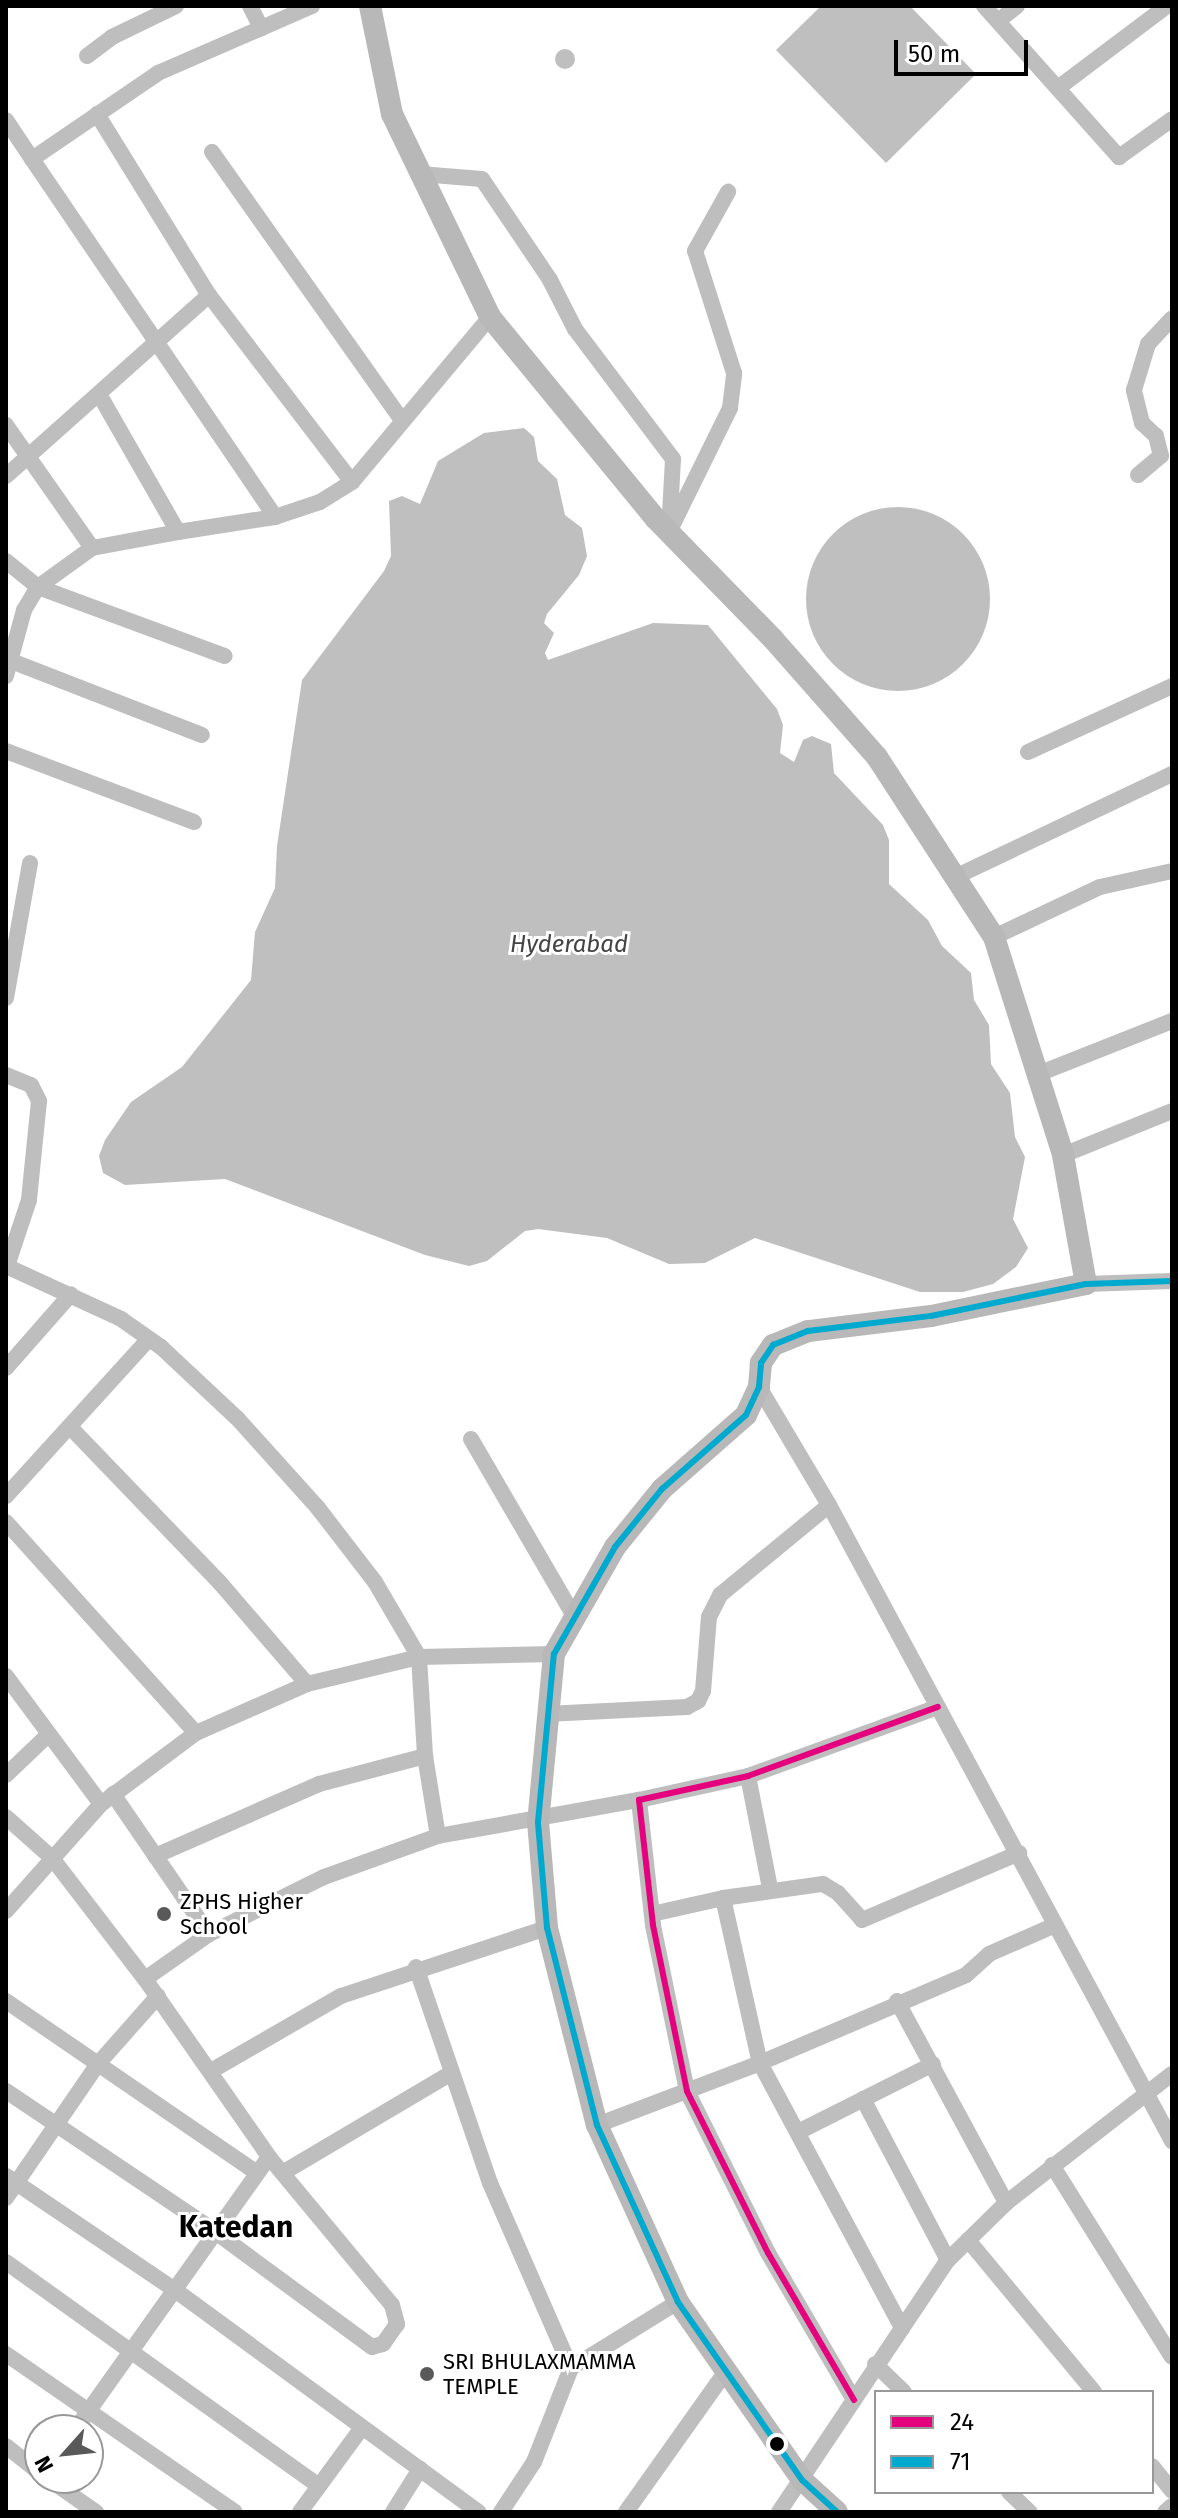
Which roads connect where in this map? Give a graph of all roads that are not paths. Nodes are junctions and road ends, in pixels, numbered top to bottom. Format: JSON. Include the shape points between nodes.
{"nodes":[{"id":1,"x":176,"y":6,"type":"edge"},
{"id":2,"x":250,"y":6,"type":"edge"},
{"id":3,"x":312,"y":6,"type":"edge"},
{"id":4,"x":370,"y":6,"type":"edge"},
{"id":5,"x":984,"y":6,"type":"edge"},
{"id":6,"x":1017,"y":6,"type":"edge"},
{"id":7,"x":1167,"y":6,"type":"edge"},
{"id":8,"x":998,"y":21,"type":"junction"},
{"id":9,"x":261,"y":28,"type":"junction"},
{"id":10,"x":87,"y":56,"type":"dead end"},
{"id":11,"x":1058,"y":88,"type":"junction"},
{"id":12,"x":97,"y":114,"type":"junction"},
{"id":13,"x":1172,"y":119,"type":"edge"},
{"id":14,"x":6,"y":120,"type":"edge"},
{"id":15,"x":212,"y":152,"type":"dead end"},
{"id":16,"x":32,"y":159,"type":"junction"},
{"id":17,"x":420,"y":174,"type":"junction"},
{"id":18,"x":728,"y":192,"type":"dead end"},
{"id":19,"x":209,"y":295,"type":"junction"},
{"id":20,"x":490,"y":317,"type":"junction"},
{"id":21,"x":1172,"y":318,"type":"edge"},
{"id":22,"x":156,"y":342,"type":"junction"},
{"id":23,"x":99,"y":394,"type":"junction"},
{"id":24,"x":401,"y":419,"type":"junction"},
{"id":25,"x":6,"y":425,"type":"edge"},
{"id":26,"x":31,"y":455,"type":"junction"},
{"id":27,"x":1138,"y":475,"type":"dead end"},
{"id":28,"x":6,"y":476,"type":"edge"},
{"id":29,"x":352,"y":482,"type":"junction"},
{"id":30,"x":275,"y":517,"type":"junction"},
{"id":31,"x":178,"y":532,"type":"junction"},
{"id":32,"x":669,"y":533,"type":"junction"},
{"id":33,"x":92,"y":548,"type":"junction"},
{"id":34,"x":6,"y":561,"type":"edge"},
{"id":35,"x":38,"y":587,"type":"junction"},
{"id":36,"x":225,"y":656,"type":"dead end"},
{"id":37,"x":7,"y":665,"type":"edge"},
{"id":38,"x":1172,"y":686,"type":"edge"},
{"id":39,"x":202,"y":735,"type":"dead end"},
{"id":40,"x":6,"y":751,"type":"edge"},
{"id":41,"x":1028,"y":752,"type":"dead end"},
{"id":42,"x":1172,"y":774,"type":"edge"},
{"id":43,"x":194,"y":822,"type":"dead end"},
{"id":44,"x":30,"y":863,"type":"dead end"},
{"id":45,"x":1172,"y":871,"type":"edge"},
{"id":46,"x":957,"y":876,"type":"junction"},
{"id":47,"x":994,"y":937,"type":"junction"},
{"id":48,"x":6,"y":998,"type":"edge"},
{"id":49,"x":1172,"y":1021,"type":"edge"},
{"id":50,"x":1038,"y":1074,"type":"junction"},
{"id":51,"x":6,"y":1075,"type":"edge"},
{"id":52,"x":1172,"y":1111,"type":"edge"},
{"id":53,"x":1063,"y":1155,"type":"junction"},
{"id":54,"x":6,"y":1266,"type":"edge"},
{"id":55,"x":1172,"y":1281,"type":"edge"},
{"id":56,"x":1086,"y":1284,"type":"junction"},
{"id":57,"x":71,"y":1294,"type":"junction"},
{"id":58,"x":149,"y":1339,"type":"junction"},
{"id":59,"x":6,"y":1368,"type":"edge"},
{"id":60,"x":759,"y":1387,"type":"junction"},
{"id":61,"x":71,"y":1428,"type":"junction"},
{"id":62,"x":471,"y":1439,"type":"dead end"},
{"id":63,"x":6,"y":1496,"type":"edge"},
{"id":64,"x":829,"y":1505,"type":"junction"},
{"id":65,"x":6,"y":1522,"type":"edge"},
{"id":66,"x":573,"y":1614,"type":"junction"},
{"id":67,"x":554,"y":1654,"type":"junction"},
{"id":68,"x":419,"y":1657,"type":"junction"},
{"id":69,"x":307,"y":1684,"type":"junction"},
{"id":70,"x":9,"y":1687,"type":"edge"},
{"id":71,"x":938,"y":1707,"type":"junction"},
{"id":72,"x":546,"y":1714,"type":"junction"},
{"id":73,"x":196,"y":1733,"type":"junction"},
{"id":74,"x":48,"y":1735,"type":"junction"},
{"id":75,"x":425,"y":1756,"type":"junction"},
{"id":76,"x":6,"y":1775,"type":"edge"},
{"id":77,"x":748,"y":1776,"type":"junction"},
{"id":78,"x":107,"y":1799,"type":"junction"},
{"id":79,"x":639,"y":1800,"type":"junction"},
{"id":80,"x":6,"y":1817,"type":"edge"},
{"id":81,"x":538,"y":1822,"type":"junction"},
{"id":82,"x":438,"y":1836,"type":"junction"},
{"id":83,"x":1019,"y":1853,"type":"junction"},
{"id":84,"x":155,"y":1856,"type":"junction"},
{"id":85,"x":52,"y":1858,"type":"junction"},
{"id":86,"x":770,"y":1888,"type":"junction"},
{"id":87,"x":723,"y":1898,"type":"junction"},
{"id":88,"x":9,"y":1899,"type":"edge"},
{"id":89,"x":652,"y":1914,"type":"junction"},
{"id":90,"x":1055,"y":1925,"type":"junction"},
{"id":91,"x":547,"y":1928,"type":"junction"},
{"id":92,"x":209,"y":1934,"type":"junction"},
{"id":93,"x":416,"y":1967,"type":"junction"},
{"id":94,"x":145,"y":1979,"type":"junction"},
{"id":95,"x":158,"y":1996,"type":"junction"},
{"id":96,"x":6,"y":2001,"type":"edge"},
{"id":97,"x":897,"y":2001,"type":"junction"},
{"id":98,"x":760,"y":2063,"type":"junction"},
{"id":99,"x":933,"y":2064,"type":"junction"},
{"id":100,"x":97,"y":2065,"type":"junction"},
{"id":101,"x":211,"y":2071,"type":"junction"},
{"id":102,"x":450,"y":2074,"type":"junction"},
{"id":103,"x":1172,"y":2074,"type":"edge"},
{"id":104,"x":6,"y":2091,"type":"edge"},
{"id":105,"x":687,"y":2091,"type":"junction"},
{"id":106,"x":1145,"y":2093,"type":"junction"},
{"id":107,"x":863,"y":2099,"type":"junction"},
{"id":108,"x":58,"y":2123,"type":"junction"},
{"id":109,"x":597,"y":2125,"type":"junction"},
{"id":110,"x":798,"y":2132,"type":"junction"},
{"id":111,"x":1172,"y":2141,"type":"edge"},
{"id":112,"x":269,"y":2157,"type":"junction"},
{"id":113,"x":1052,"y":2165,"type":"junction"},
{"id":114,"x":256,"y":2172,"type":"junction"},
{"id":115,"x":284,"y":2172,"type":"junction"},
{"id":116,"x":11,"y":2180,"type":"edge"},
{"id":117,"x":6,"y":2198,"type":"edge"},
{"id":118,"x":1006,"y":2203,"type":"junction"},
{"id":119,"x":213,"y":2230,"type":"junction"},
{"id":120,"x":968,"y":2240,"type":"junction"},
{"id":121,"x":948,"y":2260,"type":"junction"},
{"id":122,"x":6,"y":2262,"type":"edge"},
{"id":123,"x":175,"y":2290,"type":"junction"},
{"id":124,"x":678,"y":2302,"type":"junction"},
{"id":125,"x":902,"y":2328,"type":"junction"},
{"id":126,"x":130,"y":2351,"type":"junction"},
{"id":127,"x":6,"y":2354,"type":"edge"},
{"id":128,"x":1172,"y":2357,"type":"edge"},
{"id":129,"x":875,"y":2364,"type":"junction"},
{"id":130,"x":571,"y":2368,"type":"junction"},
{"id":131,"x":724,"y":2374,"type":"junction"},
{"id":132,"x":902,"y":2390,"type":"edge"},
{"id":133,"x":1092,"y":2390,"type":"edge"},
{"id":134,"x":854,"y":2400,"type":"junction"},
{"id":135,"x":88,"y":2411,"type":"junction"},
{"id":136,"x":86,"y":2414,"type":"edge"},
{"id":137,"x":361,"y":2429,"type":"junction"},
{"id":138,"x":7,"y":2447,"type":"edge"},
{"id":139,"x":24,"y":2460,"type":"edge"},
{"id":140,"x":1154,"y":2468,"type":"edge"},
{"id":141,"x":420,"y":2469,"type":"junction"},
{"id":142,"x":802,"y":2480,"type":"junction"},
{"id":143,"x":319,"y":2486,"type":"junction"},
{"id":144,"x":1172,"y":2491,"type":"edge"},
{"id":145,"x":70,"y":2494,"type":"edge"},
{"id":146,"x":1011,"y":2494,"type":"edge"},
{"id":147,"x":1172,"y":2506,"type":"edge"},
{"id":148,"x":96,"y":2512,"type":"edge"},
{"id":149,"x":235,"y":2512,"type":"edge"},
{"id":150,"x":300,"y":2512,"type":"edge"},
{"id":151,"x":393,"y":2512,"type":"edge"},
{"id":152,"x":478,"y":2512,"type":"edge"},
{"id":153,"x":501,"y":2512,"type":"edge"},
{"id":154,"x":626,"y":2512,"type":"edge"},
{"id":155,"x":779,"y":2512,"type":"edge"},
{"id":156,"x":837,"y":2512,"type":"edge"},
{"id":157,"x":1030,"y":2512,"type":"edge"},
{"id":158,"x":1165,"y":2512,"type":"edge"}],
"edges":[{"from":1,"to":10,"type":"street","via":[[112,37]]},
{"from":2,"to":9,"type":"street"},
{"from":3,"to":9,"type":"street"},
{"from":4,"to":17,"type":"street","via":[[392,114]]},
{"from":5,"to":8,"type":"street"},
{"from":6,"to":8,"type":"street"},
{"from":7,"to":11,"type":"street"},
{"from":8,"to":11,"type":"street"},
{"from":9,"to":12,"type":"street","via":[[158,73]]},
{"from":11,"to":13,"type":"street","via":[[1119,157]]},
{"from":12,"to":16,"type":"street"},
{"from":12,"to":19,"type":"street"},
{"from":14,"to":16,"type":"street"},
{"from":15,"to":24,"type":"street"},
{"from":16,"to":22,"type":"street"},
{"from":17,"to":20,"type":"street"},
{"from":17,"to":32,"type":"street","via":[[482,179],[550,280],[575,329],[673,459]]},
{"from":18,"to":32,"type":"street","via":[[695,251],[734,373],[730,408]]},
{"from":19,"to":22,"type":"street"},
{"from":19,"to":29,"type":"street"},
{"from":20,"to":24,"type":"street"},
{"from":20,"to":32,"type":"street"},
{"from":21,"to":27,"type":"street","via":[[1148,344],[1134,390],[1142,423],[1156,436],[1161,456]]},
{"from":22,"to":23,"type":"street"},
{"from":22,"to":30,"type":"street"},
{"from":23,"to":26,"type":"street"},
{"from":23,"to":31,"type":"street"},
{"from":24,"to":29,"type":"street"},
{"from":25,"to":26,"type":"street"},
{"from":26,"to":28,"type":"street"},
{"from":26,"to":33,"type":"street"},
{"from":29,"to":30,"type":"street","via":[[320,502]]},
{"from":30,"to":31,"type":"street"},
{"from":31,"to":33,"type":"street"},
{"from":32,"to":46,"type":"street","via":[[773,639],[877,757]]},
{"from":33,"to":35,"type":"street"},
{"from":34,"to":35,"type":"street"},
{"from":35,"to":36,"type":"street"},
{"from":35,"to":37,"type":"street","via":[[24,610]]},
{"from":37,"to":39,"type":"street"},
{"from":38,"to":41,"type":"street"},
{"from":40,"to":43,"type":"street"},
{"from":42,"to":46,"type":"street"},
{"from":44,"to":48,"type":"street"},
{"from":45,"to":47,"type":"street","via":[[1100,887]]},
{"from":46,"to":47,"type":"street"},
{"from":47,"to":50,"type":"street"},
{"from":49,"to":50,"type":"street"},
{"from":50,"to":53,"type":"street"},
{"from":51,"to":54,"type":"street","via":[[31,1085],[39,1101],[29,1200]]},
{"from":52,"to":53,"type":"street"},
{"from":53,"to":56,"type":"street"},
{"from":54,"to":57,"type":"street"},
{"from":55,"to":56,"type":"street"},
{"from":56,"to":60,"type":"street","via":[[931,1316],[794,1334],[773,1345],[761,1363]]},
{"from":57,"to":58,"type":"street"},
{"from":57,"to":59,"type":"street"},
{"from":58,"to":61,"type":"street"},
{"from":58,"to":68,"type":"street","via":[[237,1418],[318,1508],[400,1619]]},
{"from":60,"to":64,"type":"street"},
{"from":60,"to":66,"type":"street","via":[[746,1415],[662,1489],[615,1547]]},
{"from":61,"to":63,"type":"street"},
{"from":61,"to":69,"type":"street","via":[[221,1584]]},
{"from":62,"to":66,"type":"street"},
{"from":64,"to":71,"type":"street"},
{"from":64,"to":72,"type":"street","via":[[720,1595],[709,1617],[698,1701],[687,1707]]},
{"from":65,"to":73,"type":"street"},
{"from":66,"to":67,"type":"street"},
{"from":67,"to":68,"type":"street"},
{"from":67,"to":72,"type":"street"},
{"from":68,"to":69,"type":"street"},
{"from":68,"to":75,"type":"street"},
{"from":69,"to":73,"type":"street"},
{"from":70,"to":74,"type":"street"},
{"from":71,"to":77,"type":"street"},
{"from":71,"to":83,"type":"street"},
{"from":72,"to":81,"type":"street"},
{"from":73,"to":78,"type":"street"},
{"from":74,"to":76,"type":"street"},
{"from":74,"to":78,"type":"street"},
{"from":75,"to":82,"type":"street"},
{"from":75,"to":84,"type":"street","via":[[319,1784]]},
{"from":77,"to":79,"type":"street"},
{"from":77,"to":86,"type":"street"},
{"from":78,"to":84,"type":"street"},
{"from":78,"to":85,"type":"street"},
{"from":79,"to":81,"type":"street"},
{"from":79,"to":89,"type":"street"},
{"from":80,"to":85,"type":"street"},
{"from":81,"to":82,"type":"street"},
{"from":81,"to":91,"type":"street"},
{"from":82,"to":92,"type":"street","via":[[324,1877]]},
{"from":83,"to":86,"type":"street","via":[[862,1920],[831,1887]]},
{"from":83,"to":90,"type":"street"},
{"from":84,"to":92,"type":"street"},
{"from":85,"to":88,"type":"street"},
{"from":85,"to":94,"type":"street"},
{"from":86,"to":87,"type":"street"},
{"from":87,"to":89,"type":"street"},
{"from":87,"to":98,"type":"street"},
{"from":89,"to":105,"type":"street"},
{"from":90,"to":97,"type":"street","via":[[989,1954],[966,1975]]},
{"from":90,"to":106,"type":"street"},
{"from":91,"to":93,"type":"street"},
{"from":91,"to":109,"type":"street"},
{"from":92,"to":94,"type":"street"},
{"from":93,"to":101,"type":"street","via":[[341,1996]]},
{"from":93,"to":102,"type":"street"},
{"from":94,"to":95,"type":"street"},
{"from":95,"to":100,"type":"street"},
{"from":95,"to":101,"type":"street"},
{"from":96,"to":100,"type":"street"},
{"from":97,"to":98,"type":"street"},
{"from":97,"to":99,"type":"street"},
{"from":98,"to":105,"type":"street"},
{"from":98,"to":110,"type":"street"},
{"from":99,"to":107,"type":"street"},
{"from":99,"to":118,"type":"street"},
{"from":100,"to":108,"type":"street"},
{"from":100,"to":114,"type":"street"},
{"from":101,"to":112,"type":"street"},
{"from":102,"to":115,"type":"street"},
{"from":102,"to":130,"type":"street","via":[[490,2183]]},
{"from":103,"to":106,"type":"street"},
{"from":104,"to":108,"type":"street"},
{"from":105,"to":109,"type":"street"},
{"from":105,"to":134,"type":"street","via":[[768,2253]]},
{"from":106,"to":111,"type":"street"},
{"from":106,"to":113,"type":"street"},
{"from":107,"to":110,"type":"street"},
{"from":107,"to":121,"type":"street"},
{"from":108,"to":116,"type":"street"},
{"from":108,"to":119,"type":"street"},
{"from":109,"to":124,"type":"street"},
{"from":110,"to":125,"type":"street"},
{"from":112,"to":114,"type":"street"},
{"from":112,"to":115,"type":"street"},
{"from":113,"to":118,"type":"street"},
{"from":113,"to":128,"type":"street"},
{"from":114,"to":119,"type":"street"},
{"from":115,"to":119,"type":"street","via":[[392,2305],[397,2324],[383,2344],[372,2347]]},
{"from":116,"to":117,"type":"street"},
{"from":116,"to":123,"type":"street"},
{"from":118,"to":120,"type":"street"},
{"from":119,"to":123,"type":"street"},
{"from":120,"to":121,"type":"street"},
{"from":120,"to":133,"type":"street"},
{"from":121,"to":125,"type":"street"},
{"from":122,"to":126,"type":"street"},
{"from":123,"to":126,"type":"street"},
{"from":123,"to":137,"type":"street"},
{"from":124,"to":130,"type":"street"},
{"from":124,"to":131,"type":"street"},
{"from":125,"to":129,"type":"street"},
{"from":126,"to":135,"type":"street"},
{"from":126,"to":143,"type":"street"},
{"from":127,"to":135,"type":"street"},
{"from":129,"to":132,"type":"street"},
{"from":129,"to":134,"type":"street"},
{"from":130,"to":153,"type":"street","via":[[534,2462]]},
{"from":131,"to":142,"type":"street"},
{"from":131,"to":154,"type":"street"},
{"from":134,"to":142,"type":"street"},
{"from":135,"to":136,"type":"street"},
{"from":135,"to":149,"type":"street"},
{"from":137,"to":141,"type":"street"},
{"from":137,"to":143,"type":"street"},
{"from":138,"to":139,"type":"street"},
{"from":140,"to":144,"type":"street"},
{"from":141,"to":151,"type":"street"},
{"from":141,"to":152,"type":"street"},
{"from":142,"to":155,"type":"street"},
{"from":142,"to":156,"type":"street"},
{"from":143,"to":150,"type":"street"},
{"from":145,"to":148,"type":"street"},
{"from":146,"to":157,"type":"street"},
{"from":147,"to":158,"type":"street"}]}
